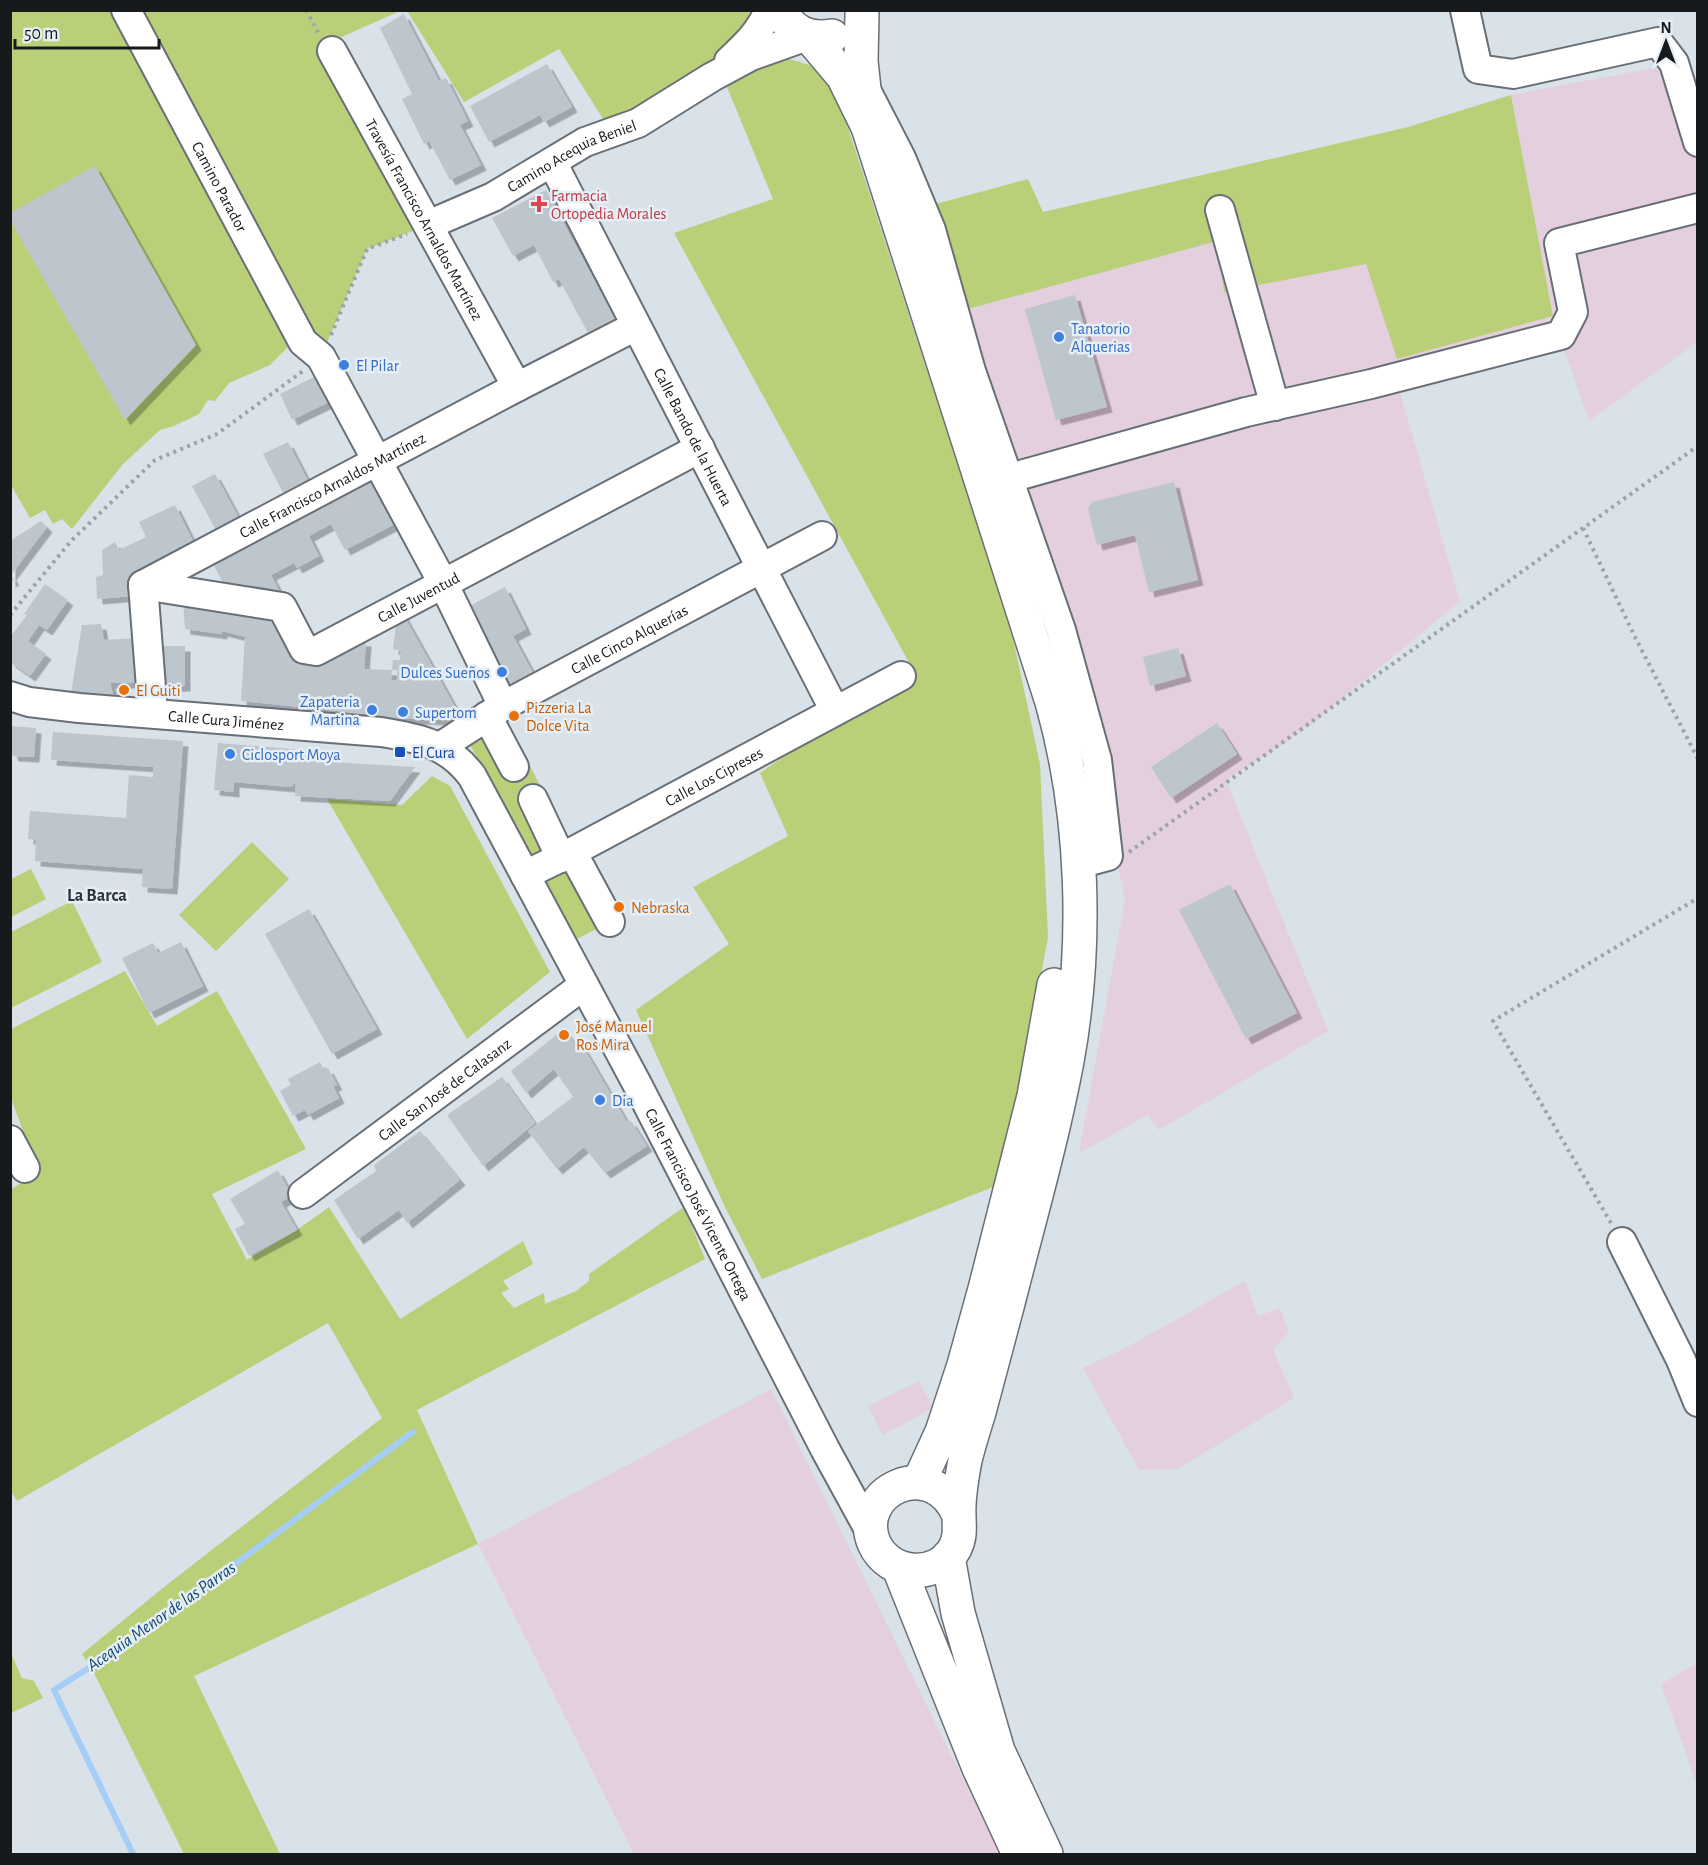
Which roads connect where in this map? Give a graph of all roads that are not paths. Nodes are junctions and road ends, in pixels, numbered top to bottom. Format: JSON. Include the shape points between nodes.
{"nodes":[{"id":1,"x":126,"y":10,"type":"edge"},
{"id":2,"x":769,"y":10,"type":"edge"},
{"id":3,"x":780,"y":10,"type":"edge"},
{"id":4,"x":1465,"y":10,"type":"edge"},
{"id":5,"x":862,"y":12,"type":"edge"},
{"id":6,"x":809,"y":36,"type":"junction"},
{"id":7,"x":332,"y":51,"type":"dead end"},
{"id":8,"x":712,"y":76,"type":"junction"},
{"id":9,"x":862,"y":82,"type":"junction"},
{"id":10,"x":868,"y":127,"type":"junction"},
{"id":11,"x":1698,"y":142,"type":"edge"},
{"id":12,"x":552,"y":162,"type":"junction"},
{"id":13,"x":1698,"y":208,"type":"edge"},
{"id":14,"x":1220,"y":210,"type":"dead end"},
{"id":15,"x":428,"y":225,"type":"junction"},
{"id":16,"x":636,"y":326,"type":"junction"},
{"id":17,"x":517,"y":387,"type":"junction"},
{"id":18,"x":1275,"y":406,"type":"junction"},
{"id":19,"x":700,"y":448,"type":"junction"},
{"id":20,"x":378,"y":460,"type":"junction"},
{"id":21,"x":1010,"y":478,"type":"junction"},
{"id":22,"x":822,"y":536,"type":"dead end"},
{"id":23,"x":762,"y":568,"type":"junction"},
{"id":24,"x":143,"y":585,"type":"junction"},
{"id":25,"x":444,"y":585,"type":"junction"},
{"id":26,"x":1041,"y":667,"type":"junction"},
{"id":27,"x":901,"y":676,"type":"dead end"},
{"id":28,"x":10,"y":696,"type":"edge"},
{"id":29,"x":495,"y":711,"type":"junction"},
{"id":30,"x":835,"y":711,"type":"junction"},
{"id":31,"x":153,"y":713,"type":"junction"},
{"id":32,"x":440,"y":747,"type":"junction"},
{"id":33,"x":514,"y":767,"type":"dead end"},
{"id":34,"x":533,"y":799,"type":"dead end"},
{"id":35,"x":567,"y":855,"type":"junction"},
{"id":36,"x":1078,"y":864,"type":"junction"},
{"id":37,"x":525,"y":875,"type":"junction"},
{"id":38,"x":610,"y":922,"type":"dead end"},
{"id":39,"x":584,"y":985,"type":"junction"},
{"id":40,"x":10,"y":1140,"type":"edge"},
{"id":41,"x":25,"y":1168,"type":"dead end"},
{"id":42,"x":303,"y":1194,"type":"dead end"},
{"id":43,"x":1622,"y":1242,"type":"road end"},
{"id":44,"x":1698,"y":1402,"type":"edge"},
{"id":45,"x":825,"y":1449,"type":"junction"},
{"id":46,"x":905,"y":1486,"type":"junction"},
{"id":47,"x":958,"y":1515,"type":"junction"},
{"id":48,"x":871,"y":1533,"type":"junction"},
{"id":49,"x":948,"y":1557,"type":"junction"},
{"id":50,"x":899,"y":1568,"type":"junction"},
{"id":51,"x":1019,"y":1854,"type":"edge"},
{"id":52,"x":1046,"y":1854,"type":"edge"}],
"edges":[{"from":1,"to":20,"type":"street","name":"Camino Parador","via":[[303,342],[321,357]]},
{"from":2,"to":8,"type":"street","via":[[752,40]]},
{"from":3,"to":6,"type":"highway","via":[[795,30]]},
{"from":4,"to":11,"type":"street","via":[[1478,69],[1512,74],[1658,42],[1674,63]]},
{"from":5,"to":6,"type":"highway","via":[[855,23],[834,36]]},
{"from":5,"to":9,"type":"highway"},
{"from":6,"to":8,"type":"street","via":[[751,56]]},
{"from":6,"to":10,"type":"highway","via":[[843,76]]},
{"from":7,"to":15,"type":"street","name":"Travesía Francisco Arnaldos Martínez"},
{"from":8,"to":12,"type":"street","name":"Camino Acequia Beniel","via":[[638,123],[585,142]]},
{"from":9,"to":10,"type":"highway"},
{"from":9,"to":21,"type":"street","via":[[901,158],[931,230],[971,371]]},
{"from":10,"to":26,"type":"highway"},
{"from":12,"to":15,"type":"street","name":"Camino Acequia Beniel","via":[[493,196]]},
{"from":12,"to":16,"type":"street","name":"Calle Bando de la Huerta"},
{"from":13,"to":18,"type":"street","via":[[1559,243],[1573,312],[1561,335]]},
{"from":14,"to":18,"type":"street"},
{"from":15,"to":17,"type":"street","name":"Travesía Francisco Arnaldos Martínez"},
{"from":16,"to":17,"type":"street","name":"Calle Francisco Arnaldos Martínez"},
{"from":16,"to":19,"type":"street","name":"Calle Bando de la Huerta"},
{"from":17,"to":20,"type":"street","name":"Calle Francisco Arnaldos Martínez"},
{"from":18,"to":21,"type":"street"},
{"from":19,"to":23,"type":"street","name":"Calle Bando de la Huerta"},
{"from":19,"to":25,"type":"street","name":"Calle Juventud"},
{"from":20,"to":24,"type":"street","name":"Calle Francisco Arnaldos Martínez"},
{"from":20,"to":25,"type":"street","name":"Camino Parador"},
{"from":21,"to":36,"type":"street","via":[[1061,630],[1096,760],[1108,856]]},
{"from":22,"to":23,"type":"street","name":"Calle Cinco Alquerías"},
{"from":23,"to":29,"type":"street","name":"Calle Cinco Alquerías"},
{"from":23,"to":30,"type":"street","name":"Calle Bando de la Huerta"},
{"from":24,"to":25,"type":"street","name":"Calle Juventud","via":[[282,607],[304,650],[316,651]]},
{"from":24,"to":31,"type":"street"},
{"from":25,"to":29,"type":"street","name":"Camino Parador"},
{"from":26,"to":36,"type":"highway","via":[[1062,737]]},
{"from":26,"to":46,"type":"highway","via":[[1053,753],[1060,867],[1050,1014],[1034,1096],[964,1365],[942,1432]]},
{"from":27,"to":30,"type":"street","name":"Calle Los Cipreses"},
{"from":28,"to":31,"type":"street","name":"Calle Cura Jiménez","via":[[54,706]]},
{"from":29,"to":32,"type":"street","name":"Calle Cinco Alquerías"},
{"from":29,"to":33,"type":"street","name":"Camino Parador"},
{"from":30,"to":35,"type":"street","name":"Calle Los Cipreses"},
{"from":31,"to":32,"type":"street","name":"Calle Cura Jiménez","via":[[381,732]]},
{"from":32,"to":37,"type":"street","name":"Calle Francisco José Vicente Ortega","via":[[472,776]]},
{"from":34,"to":35,"type":"street"},
{"from":35,"to":37,"type":"street","name":"Calle Los Cipreses"},
{"from":35,"to":38,"type":"street"},
{"from":36,"to":47,"type":"highway","via":[[1078,951],[1067,1059],[1039,1184],[966,1459]]},
{"from":37,"to":39,"type":"street","name":"Calle Francisco José Vicente Ortega"},
{"from":39,"to":42,"type":"street","name":"Calle San José de Calasanz"},
{"from":39,"to":45,"type":"street","name":"Calle Francisco José Vicente Ortega"},
{"from":40,"to":41,"type":"street"},
{"from":43,"to":44,"type":"street"},
{"from":45,"to":46,"type":"street","via":[[861,1483]]},
{"from":45,"to":48,"type":"street"},
{"from":46,"to":47,"type":"highway","via":[[932,1485],[953,1502]]},
{"from":46,"to":48,"type":"highway","via":[[881,1498],[871,1521]]},
{"from":47,"to":49,"type":"highway","via":[[959,1538]]},
{"from":48,"to":50,"type":"highway","via":[[881,1554]]},
{"from":49,"to":50,"type":"highway","via":[[925,1570]]},
{"from":49,"to":52,"type":"highway","via":[[958,1612],[998,1751]]},
{"from":50,"to":51,"type":"highway","via":[[979,1768]]}]}
